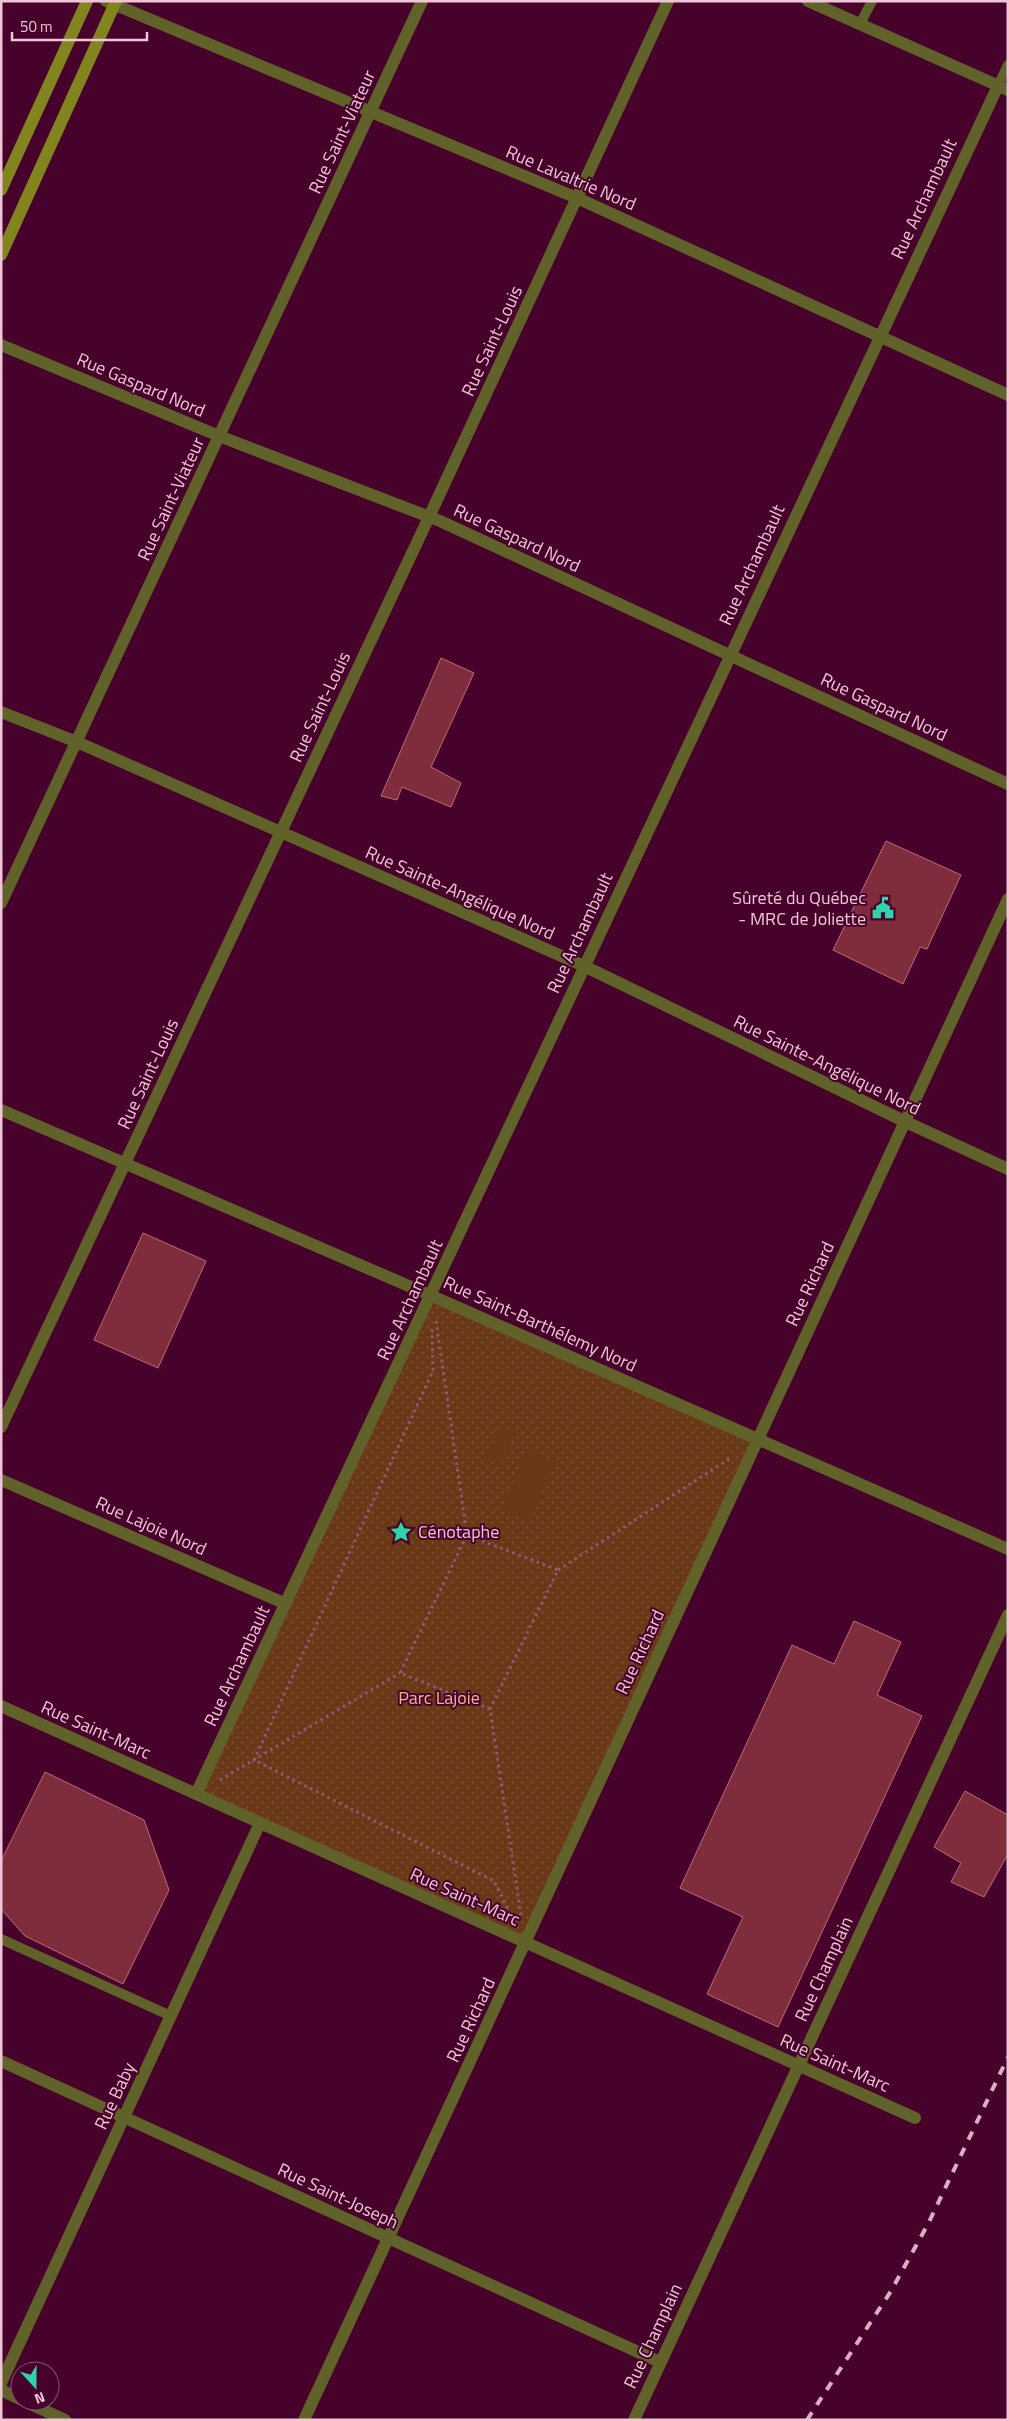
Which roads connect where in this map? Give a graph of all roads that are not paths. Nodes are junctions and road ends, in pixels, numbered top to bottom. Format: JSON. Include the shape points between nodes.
{"nodes":[{"id":1,"x":87,"y":1,"type":"edge"},
{"id":2,"x":422,"y":1,"type":"edge"},
{"id":3,"x":668,"y":1,"type":"edge"},
{"id":4,"x":808,"y":1,"type":"edge"},
{"id":5,"x":872,"y":1,"type":"edge"},
{"id":6,"x":112,"y":2,"type":"edge"},
{"id":7,"x":860,"y":24,"type":"junction"},
{"id":8,"x":1008,"y":65,"type":"edge"},
{"id":9,"x":1003,"y":88,"type":"edge"},
{"id":10,"x":370,"y":113,"type":"junction"},
{"id":11,"x":1,"y":190,"type":"edge"},
{"id":12,"x":577,"y":198,"type":"junction"},
{"id":13,"x":1,"y":255,"type":"edge"},
{"id":14,"x":879,"y":336,"type":"junction"},
{"id":15,"x":1,"y":345,"type":"edge"},
{"id":16,"x":1008,"y":395,"type":"edge"},
{"id":17,"x":219,"y":436,"type":"junction"},
{"id":18,"x":429,"y":517,"type":"junction"},
{"id":19,"x":729,"y":655,"type":"junction"},
{"id":20,"x":1,"y":712,"type":"edge"},
{"id":21,"x":77,"y":742,"type":"junction"},
{"id":22,"x":1008,"y":784,"type":"edge"},
{"id":23,"x":281,"y":833,"type":"junction"},
{"id":24,"x":1008,"y":899,"type":"edge"},
{"id":25,"x":1,"y":903,"type":"edge"},
{"id":26,"x":584,"y":966,"type":"junction"},
{"id":27,"x":1,"y":1110,"type":"edge"},
{"id":28,"x":906,"y":1122,"type":"junction"},
{"id":29,"x":126,"y":1163,"type":"junction"},
{"id":30,"x":1008,"y":1169,"type":"edge"},
{"id":31,"x":432,"y":1296,"type":"junction"},
{"id":32,"x":1,"y":1427,"type":"edge"},
{"id":33,"x":758,"y":1440,"type":"junction"},
{"id":34,"x":1,"y":1480,"type":"edge"},
{"id":35,"x":1008,"y":1549,"type":"edge"},
{"id":36,"x":286,"y":1604,"type":"junction"},
{"id":37,"x":1008,"y":1614,"type":"edge"},
{"id":38,"x":1,"y":1706,"type":"edge"},
{"id":39,"x":196,"y":1794,"type":"junction"},
{"id":40,"x":260,"y":1823,"type":"junction"},
{"id":41,"x":1,"y":1939,"type":"edge"},
{"id":42,"x":526,"y":1943,"type":"junction"},
{"id":43,"x":171,"y":2016,"type":"junction"},
{"id":44,"x":1,"y":2061,"type":"edge"},
{"id":45,"x":798,"y":2066,"type":"junction"},
{"id":46,"x":124,"y":2117,"type":"junction"},
{"id":47,"x":915,"y":2118,"type":"dead end"},
{"id":48,"x":389,"y":2239,"type":"junction"},
{"id":49,"x":660,"y":2362,"type":"junction"},
{"id":50,"x":1,"y":2383,"type":"edge"},
{"id":51,"x":46,"y":2411,"type":"edge"},
{"id":52,"x":65,"y":2420,"type":"edge"},
{"id":53,"x":304,"y":2420,"type":"edge"},
{"id":54,"x":634,"y":2420,"type":"edge"}],
"edges":[{"from":1,"to":11,"type":"main road"},
{"from":2,"to":10,"type":"street","name":"Rue Saint-Viateur"},
{"from":3,"to":12,"type":"street","name":"Rue Saint-Louis"},
{"from":4,"to":7,"type":"street"},
{"from":5,"to":7,"type":"lane"},
{"from":6,"to":10,"type":"street","name":"Rue Lavaltrie Nord"},
{"from":6,"to":13,"type":"main road"},
{"from":7,"to":9,"type":"street"},
{"from":8,"to":9,"type":"lane"},
{"from":9,"to":14,"type":"street","name":"Rue Archambault"},
{"from":10,"to":12,"type":"street","name":"Rue Lavaltrie Nord"},
{"from":10,"to":17,"type":"street","name":"Rue Saint-Viateur"},
{"from":12,"to":14,"type":"street","name":"Rue Lavaltrie Nord"},
{"from":12,"to":18,"type":"street","name":"Rue Saint-Louis"},
{"from":14,"to":16,"type":"street","name":"Rue Lavaltrie Nord"},
{"from":14,"to":19,"type":"street","name":"Rue Archambault"},
{"from":15,"to":17,"type":"street","name":"Rue Gaspard Nord"},
{"from":17,"to":18,"type":"street","name":"Rue Gaspard Nord"},
{"from":17,"to":21,"type":"street","name":"Rue Saint-Viateur"},
{"from":18,"to":19,"type":"street","name":"Rue Gaspard Nord"},
{"from":18,"to":23,"type":"street","name":"Rue Saint-Louis"},
{"from":19,"to":22,"type":"street","name":"Rue Gaspard Nord"},
{"from":19,"to":26,"type":"street","name":"Rue Archambault"},
{"from":20,"to":21,"type":"street","name":"Rue Sainte-Angélique Nord"},
{"from":21,"to":23,"type":"street","name":"Rue Sainte-Angélique Nord"},
{"from":21,"to":25,"type":"street","name":"Rue Saint-Viateur"},
{"from":23,"to":26,"type":"street","name":"Rue Sainte-Angélique Nord"},
{"from":23,"to":29,"type":"street","name":"Rue Saint-Louis"},
{"from":24,"to":28,"type":"street","name":"Rue Richard"},
{"from":26,"to":28,"type":"street","name":"Rue Sainte-Angélique Nord"},
{"from":26,"to":31,"type":"street","name":"Rue Archambault"},
{"from":27,"to":29,"type":"street","name":"Rue Saint-Barthélemy Nord"},
{"from":28,"to":30,"type":"street","name":"Rue Sainte-Angélique Nord"},
{"from":28,"to":33,"type":"street","name":"Rue Richard"},
{"from":29,"to":31,"type":"street","name":"Rue Saint-Barthélemy Nord"},
{"from":29,"to":32,"type":"street","name":"Rue Saint-Louis"},
{"from":31,"to":33,"type":"street","name":"Rue Saint-Barthélemy Nord"},
{"from":31,"to":36,"type":"street","name":"Rue Archambault"},
{"from":33,"to":35,"type":"street","name":"Rue Saint-Barthélemy Nord"},
{"from":33,"to":42,"type":"street","name":"Rue Richard"},
{"from":34,"to":36,"type":"street","name":"Rue Lajoie Nord"},
{"from":36,"to":39,"type":"street","name":"Rue Archambault"},
{"from":37,"to":45,"type":"street","name":"Rue Champlain"},
{"from":38,"to":39,"type":"street","name":"Rue Saint-Marc"},
{"from":39,"to":40,"type":"street","name":"Rue Saint-Marc"},
{"from":40,"to":42,"type":"street","name":"Rue Saint-Marc"},
{"from":40,"to":43,"type":"street","name":"Rue Baby"},
{"from":41,"to":43,"type":"lane"},
{"from":42,"to":45,"type":"street","name":"Rue Saint-Marc"},
{"from":42,"to":48,"type":"street","name":"Rue Richard"},
{"from":43,"to":46,"type":"street","name":"Rue Baby"},
{"from":44,"to":46,"type":"street","name":"Rue Saint-Joseph"},
{"from":45,"to":47,"type":"street","name":"Rue Saint-Marc"},
{"from":45,"to":49,"type":"street","name":"Rue Champlain"},
{"from":46,"to":48,"type":"street","name":"Rue Saint-Joseph"},
{"from":46,"to":50,"type":"street","name":"Rue Baby"},
{"from":48,"to":49,"type":"street","name":"Rue Saint-Joseph"},
{"from":48,"to":53,"type":"street","name":"Rue Richard"},
{"from":49,"to":54,"type":"street","name":"Rue Champlain"},
{"from":51,"to":52,"type":"street"}]}
